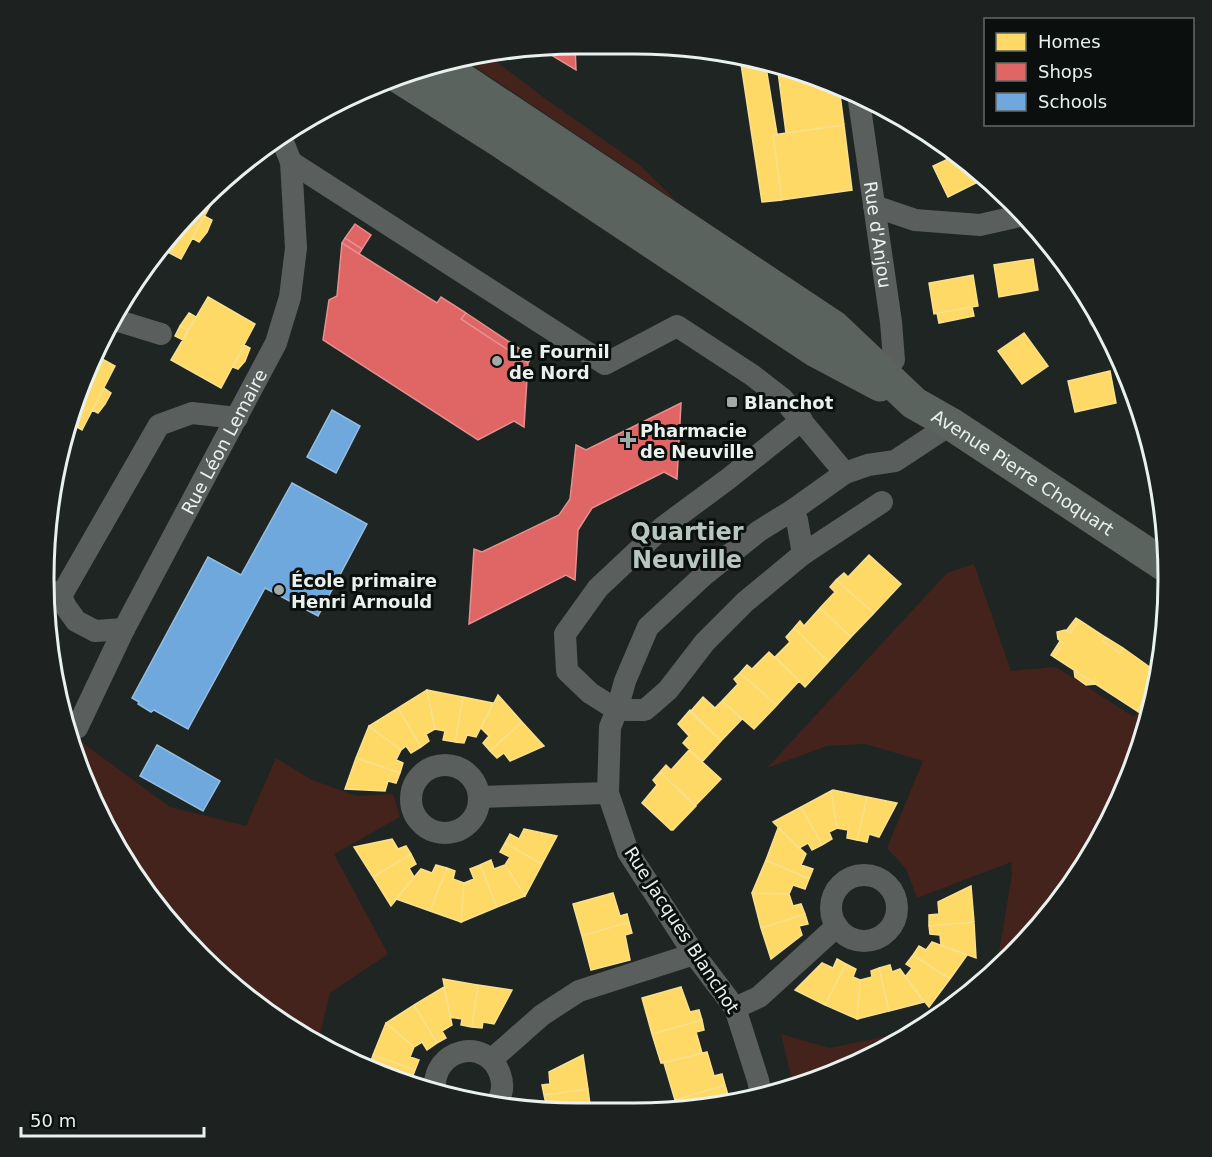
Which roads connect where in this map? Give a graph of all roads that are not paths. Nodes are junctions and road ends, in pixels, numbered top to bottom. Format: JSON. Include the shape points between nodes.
{"nodes":[{"id":1,"x":449,"y":71,"type":"edge"},
{"id":2,"x":409,"y":82,"type":"edge"},
{"id":3,"x":860,"y":106,"type":"edge"},
{"id":4,"x":284,"y":144,"type":"edge"},
{"id":5,"x":291,"y":162,"type":"junction"},
{"id":6,"x":874,"y":206,"type":"junction"},
{"id":7,"x":1013,"y":217,"type":"edge"},
{"id":8,"x":121,"y":322,"type":"edge"},
{"id":9,"x":161,"y":334,"type":"dead end"},
{"id":10,"x":883,"y":373,"type":"junction"},
{"id":11,"x":914,"y":403,"type":"junction"},
{"id":12,"x":237,"y":418,"type":"junction"},
{"id":13,"x":802,"y":420,"type":"junction"},
{"id":14,"x":951,"y":424,"type":"junction"},
{"id":15,"x":845,"y":472,"type":"junction"},
{"id":16,"x":882,"y":502,"type":"dead end"},
{"id":17,"x":794,"y":510,"type":"junction"},
{"id":18,"x":803,"y":554,"type":"junction"},
{"id":19,"x":1157,"y":560,"type":"edge"},
{"id":20,"x":55,"y":593,"type":"edge"},
{"id":21,"x":124,"y":629,"type":"junction"},
{"id":22,"x":617,"y":710,"type":"junction"},
{"id":23,"x":77,"y":728,"type":"dead end"},
{"id":24,"x":608,"y":793,"type":"junction"},
{"id":25,"x":479,"y":797,"type":"dead end"},
{"id":26,"x":837,"y":926,"type":"dead end"},
{"id":27,"x":694,"y":954,"type":"junction"},
{"id":28,"x":735,"y":1008,"type":"junction"},
{"id":29,"x":491,"y":1060,"type":"junction"},
{"id":30,"x":435,"y":1083,"type":"edge"},
{"id":31,"x":759,"y":1087,"type":"edge"},
{"id":32,"x":499,"y":1097,"type":"edge"}],
"edges":[{"from":1,"to":10,"type":"main road","name":"Avenue Pierre Choquart","via":[[834,327]]},
{"from":2,"to":11,"type":"main road","via":[[816,351]]},
{"from":3,"to":6,"type":"street","name":"Rue d'Anjou"},
{"from":4,"to":5,"type":"street","name":"Rue Léon Lemaire"},
{"from":5,"to":12,"type":"street","name":"Rue Léon Lemaire","via":[[296,248],[290,297],[276,343]]},
{"from":5,"to":13,"type":"street","via":[[605,364],[677,326],[760,381]]},
{"from":6,"to":7,"type":"street","via":[[915,220],[980,225]]},
{"from":6,"to":10,"type":"street","name":"Rue d'Anjou","via":[[894,360]]},
{"from":8,"to":9,"type":"street"},
{"from":10,"to":11,"type":"main road","name":"Avenue Pierre Choquart"},
{"from":11,"to":14,"type":"main road","name":"Avenue Pierre Choquart"},
{"from":12,"to":20,"type":"street","via":[[192,413],[159,425]]},
{"from":12,"to":21,"type":"street","name":"Rue Léon Lemaire"},
{"from":13,"to":15,"type":"street"},
{"from":13,"to":22,"type":"street","via":[[663,527],[598,588],[565,634],[567,671],[590,693]]},
{"from":14,"to":15,"type":"street","via":[[895,461]]},
{"from":14,"to":19,"type":"main road","name":"Avenue Pierre Choquart"},
{"from":15,"to":17,"type":"street","name":"Rue Jacques Blanchot"},
{"from":16,"to":18,"type":"street"},
{"from":17,"to":18,"type":"street"},
{"from":17,"to":22,"type":"street","name":"Rue Jacques Blanchot","via":[[759,531],[648,627]]},
{"from":18,"to":22,"type":"street","via":[[744,602],[705,642],[668,690],[645,710]]},
{"from":20,"to":21,"type":"street","via":[[76,621],[95,631]]},
{"from":21,"to":23,"type":"street","name":"Rue Léon Lemaire"},
{"from":22,"to":24,"type":"street","name":"Rue Jacques Blanchot","via":[[610,727]]},
{"from":24,"to":25,"type":"street"},
{"from":24,"to":27,"type":"street","name":"Rue Jacques Blanchot","via":[[628,852]]},
{"from":26,"to":28,"type":"street","via":[[759,998]]},
{"from":27,"to":28,"type":"street","name":"Rue Jacques Blanchot"},
{"from":27,"to":29,"type":"street","via":[[579,991],[542,1015]]},
{"from":28,"to":31,"type":"street","name":"Rue Jacques Blanchot"},
{"from":29,"to":30,"type":"street","via":[[472,1051],[451,1056],[437,1072]]},
{"from":29,"to":32,"type":"street","via":[[502,1080]]}]}
